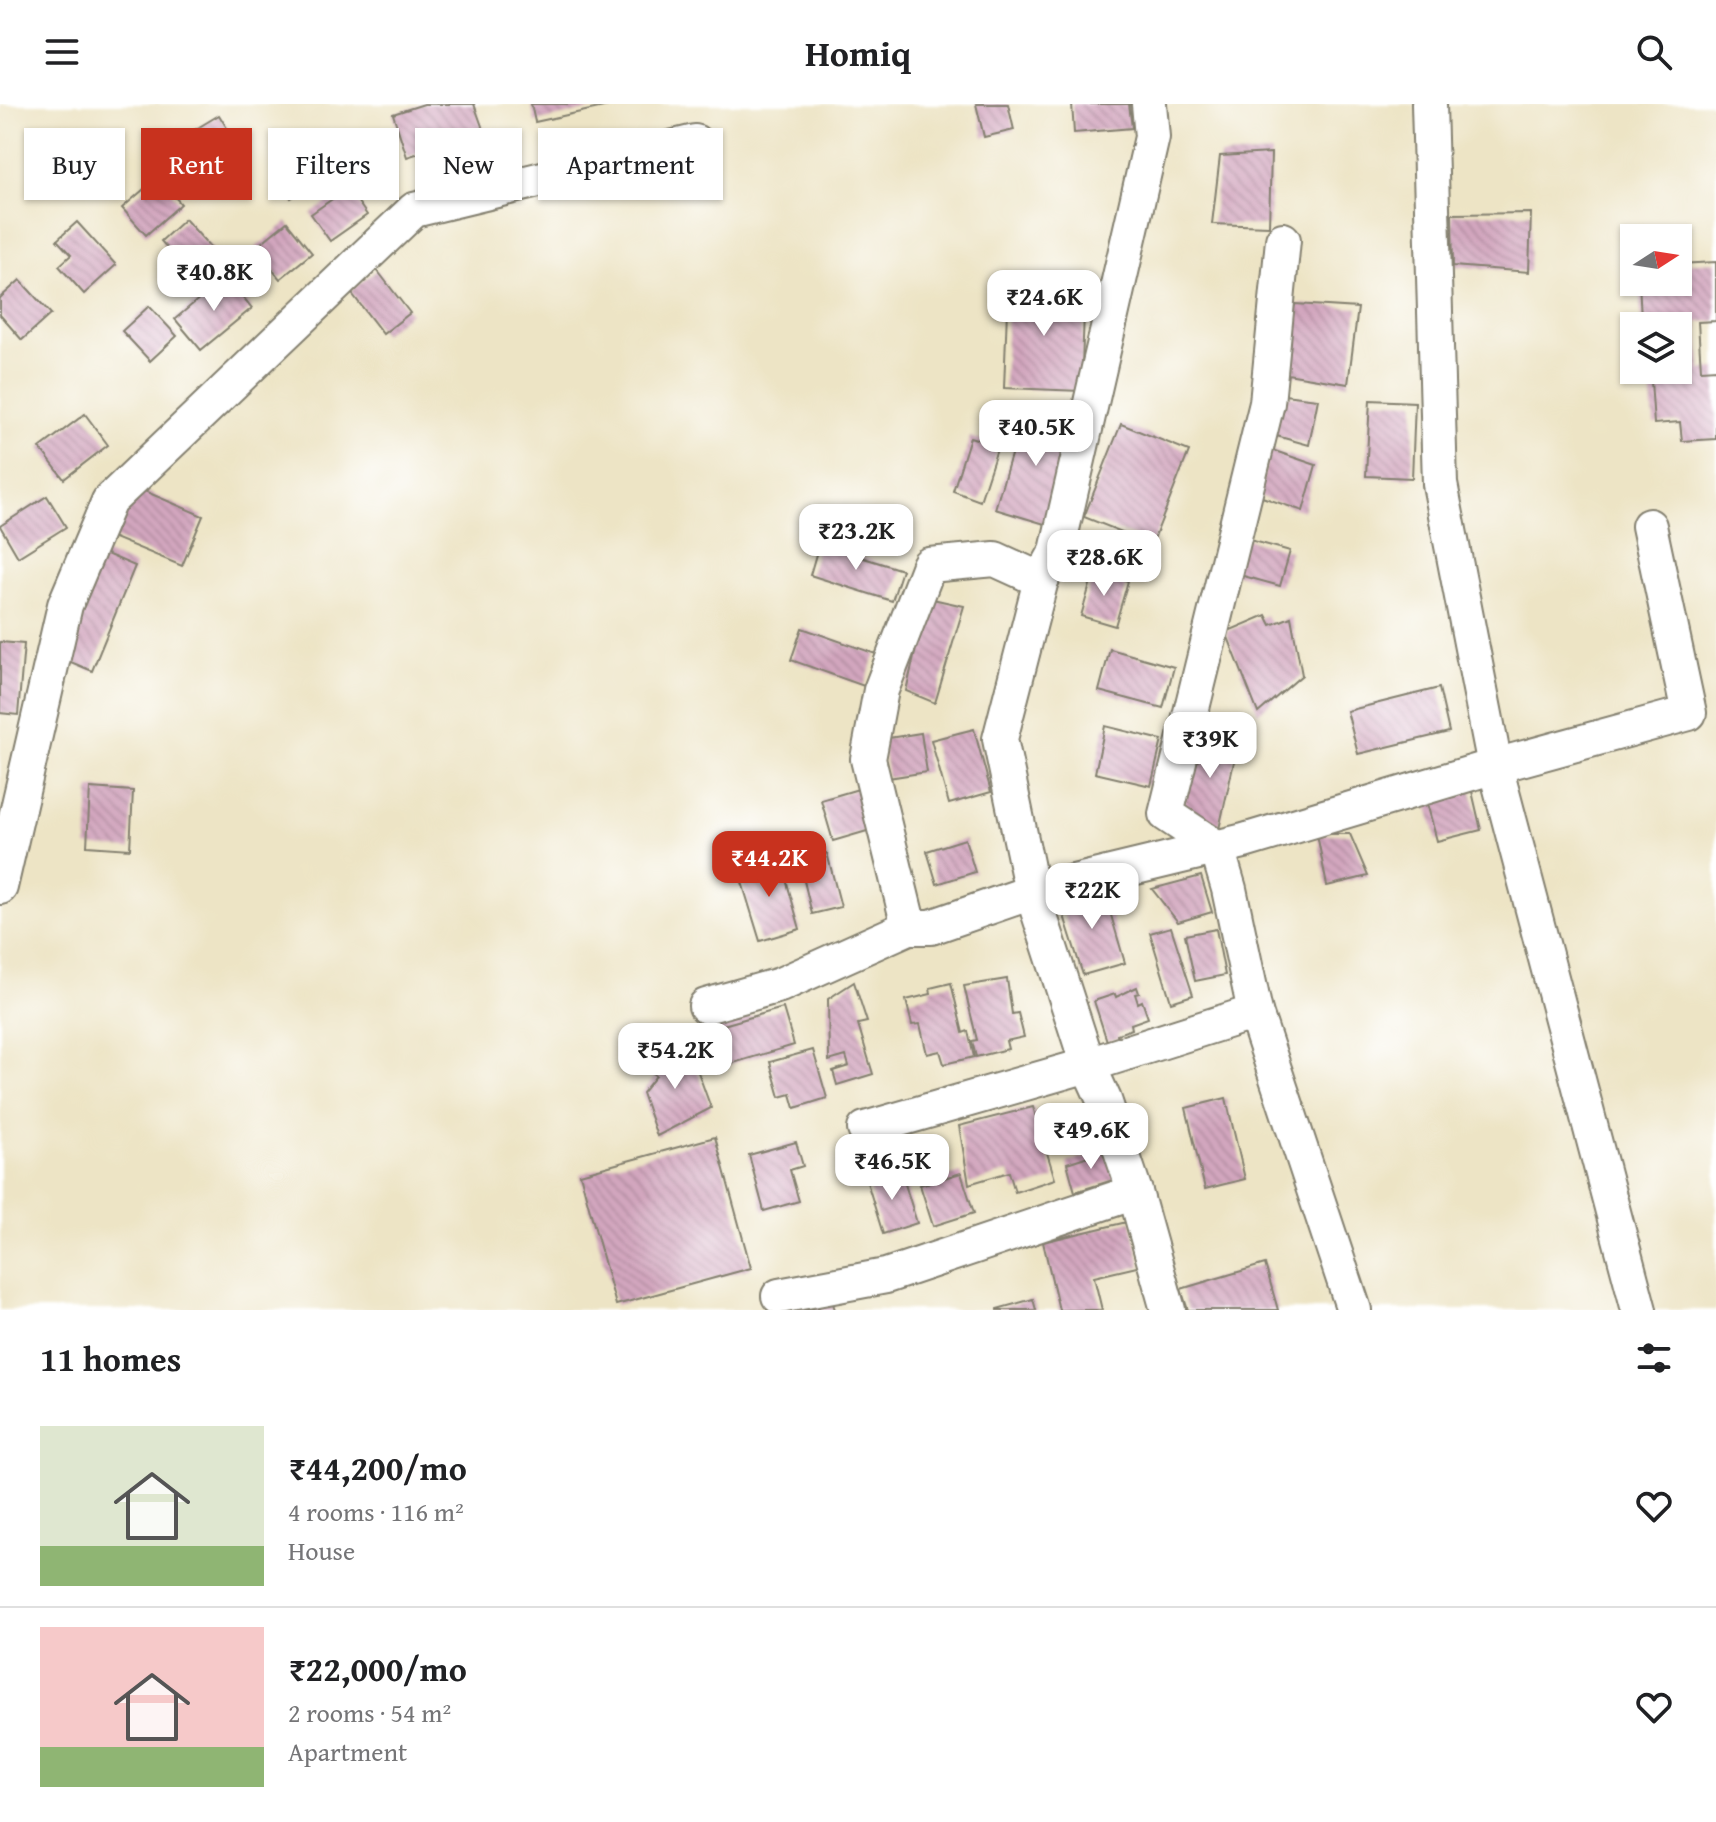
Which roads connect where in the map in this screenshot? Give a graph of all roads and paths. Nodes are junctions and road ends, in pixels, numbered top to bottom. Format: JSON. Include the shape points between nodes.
{"nodes":[{"id":1,"x":1149,"y":104,"type":"edge"},
{"id":2,"x":1429,"y":104,"type":"edge"},
{"id":3,"x":538,"y":180,"type":"edge"},
{"id":4,"x":1283,"y":240,"type":"dead end"},
{"id":5,"x":1649,"y":526,"type":"dead end"},
{"id":6,"x":1041,"y":580,"type":"junction"},
{"id":7,"x":1495,"y":766,"type":"junction"},
{"id":8,"x":1217,"y":848,"type":"junction"},
{"id":9,"x":0,"y":887,"type":"edge"},
{"id":10,"x":1032,"y":892,"type":"junction"},
{"id":11,"x":909,"y":927,"type":"junction"},
{"id":12,"x":706,"y":1006,"type":"dead end"},
{"id":13,"x":1255,"y":1012,"type":"junction"},
{"id":14,"x":1088,"y":1065,"type":"junction"},
{"id":15,"x":865,"y":1129,"type":"dead end"},
{"id":16,"x":1135,"y":1192,"type":"junction"},
{"id":17,"x":779,"y":1296,"type":"dead end"},
{"id":18,"x":1168,"y":1310,"type":"edge"},
{"id":19,"x":1354,"y":1310,"type":"edge"},
{"id":20,"x":1639,"y":1310,"type":"edge"}],
"edges":[{"from":1,"to":6,"type":"street","via":[[1152,137],[1057,551]]},
{"from":2,"to":7,"type":"street","via":[[1440,484]]},
{"from":3,"to":9,"type":"street","via":[[414,210],[109,501],[65,605]]},
{"from":4,"to":8,"type":"street","via":[[1267,403],[1166,814]]},
{"from":5,"to":7,"type":"street","via":[[1689,713]]},
{"from":6,"to":10,"type":"street","via":[[1000,739]]},
{"from":6,"to":11,"type":"street","via":[[995,559],[929,565],[881,690],[868,759]]},
{"from":7,"to":8,"type":"street"},
{"from":7,"to":20,"type":"street"},
{"from":8,"to":10,"type":"street"},
{"from":8,"to":13,"type":"street"},
{"from":10,"to":11,"type":"street","via":[[931,927]]},
{"from":10,"to":14,"type":"street"},
{"from":11,"to":12,"type":"street","via":[[780,985]]},
{"from":13,"to":14,"type":"street"},
{"from":13,"to":19,"type":"street"},
{"from":14,"to":15,"type":"street"},
{"from":14,"to":16,"type":"street"},
{"from":16,"to":17,"type":"street","via":[[886,1276]]},
{"from":16,"to":18,"type":"street"}]}
